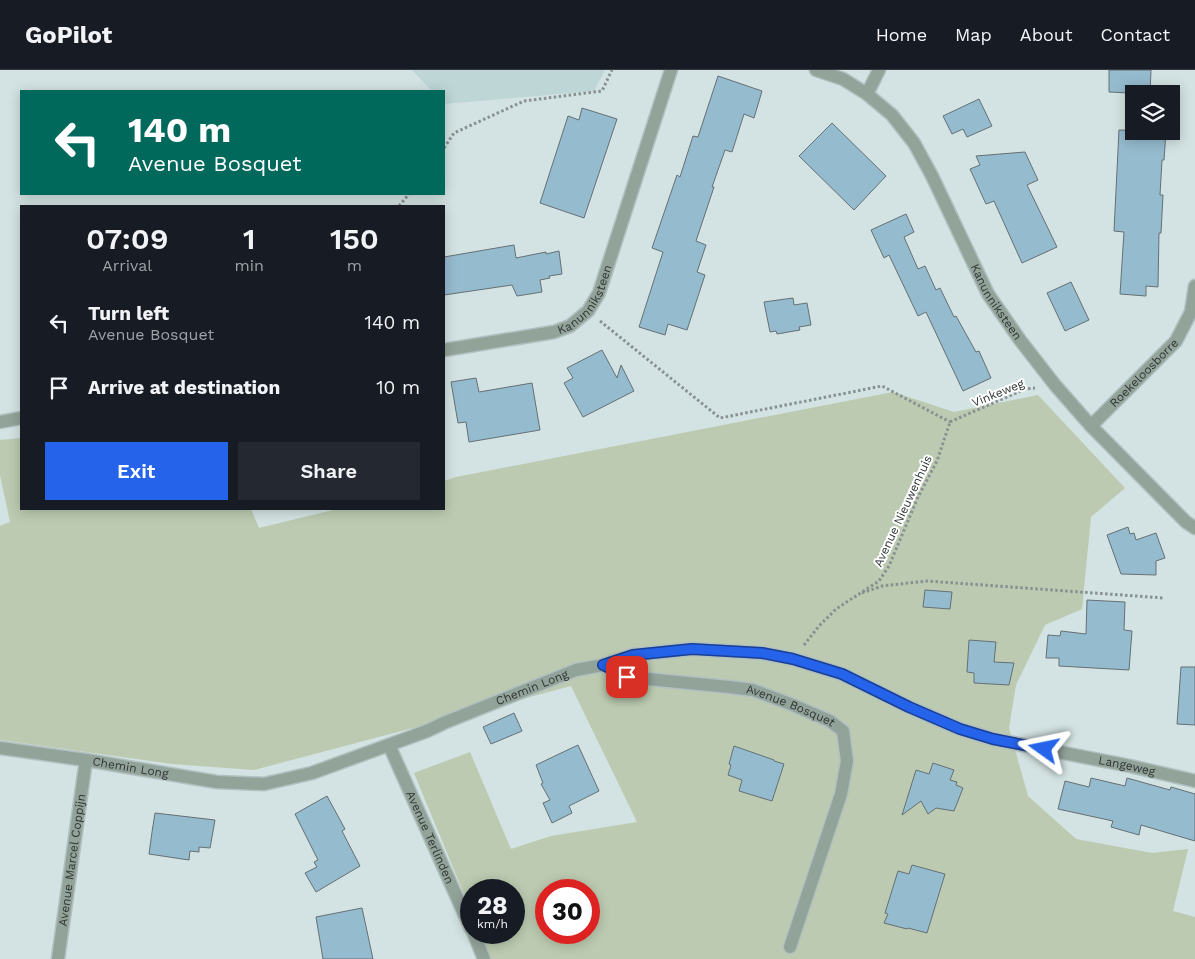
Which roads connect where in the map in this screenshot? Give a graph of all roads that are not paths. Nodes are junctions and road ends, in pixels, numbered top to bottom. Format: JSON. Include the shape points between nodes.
{"nodes":[{"id":1,"x":671,"y":70,"type":"edge"},
{"id":2,"x":816,"y":70,"type":"edge"},
{"id":3,"x":879,"y":70,"type":"edge"},
{"id":4,"x":867,"y":94,"type":"junction"},
{"id":5,"x":1195,"y":286,"type":"edge"},
{"id":6,"x":445,"y":350,"type":"edge"},
{"id":7,"x":20,"y":418,"type":"edge"},
{"id":8,"x":0,"y":422,"type":"edge"},
{"id":9,"x":1092,"y":426,"type":"junction"},
{"id":10,"x":1195,"y":528,"type":"edge"},
{"id":11,"x":603,"y":665,"type":"junction"},
{"id":12,"x":389,"y":746,"type":"junction"},
{"id":13,"x":0,"y":748,"type":"edge"},
{"id":14,"x":1060,"y":753,"type":"joint"},
{"id":15,"x":86,"y":760,"type":"junction"},
{"id":16,"x":1195,"y":781,"type":"edge"},
{"id":17,"x":460,"y":904,"type":"edge"},
{"id":18,"x":478,"y":944,"type":"edge"},
{"id":19,"x":790,"y":947,"type":"dead end"},
{"id":20,"x":58,"y":959,"type":"edge"},
{"id":21,"x":484,"y":959,"type":"edge"}],
"edges":[{"from":1,"to":6,"type":"street","name":"Kanunniksteen","via":[[599,293],[588,311],[570,326],[554,332]]},
{"from":2,"to":4,"type":"street","name":"Kanunniksteen","via":[[843,79]]},
{"from":3,"to":4,"type":"street"},
{"from":4,"to":9,"type":"street","name":"Kanunniksteen","via":[[892,115],[914,143],[988,294],[1055,385]]},
{"from":5,"to":9,"type":"street","name":"Roekeloosborre","via":[[1191,312],[1176,340]]},
{"from":7,"to":8,"type":"street"},
{"from":9,"to":10,"type":"street","name":"Kanunniksteen"},
{"from":11,"to":12,"type":"street","name":"Chemin Long","via":[[576,670]]},
{"from":11,"to":14,"type":"street","name":"Chemin Long","via":[[633,655],[692,649],[762,653],[842,674],[960,729]]},
{"from":11,"to":19,"type":"street","name":"Avenue Bosquet","via":[[627,677],[753,690],[830,721],[843,731],[847,762],[841,794]]},
{"from":12,"to":15,"type":"street","name":"Chemin Long","via":[[312,773],[264,784],[217,782]]},
{"from":12,"to":17,"type":"street","name":"Avenue Terlinden"},
{"from":13,"to":15,"type":"street","name":"Chemin Long"},
{"from":14,"to":16,"type":"street","name":"Langeweg"},
{"from":15,"to":20,"type":"street","name":"Avenue Marcel Coppijn"},
{"from":18,"to":21,"type":"street","name":"Avenue Terlinden"}]}
